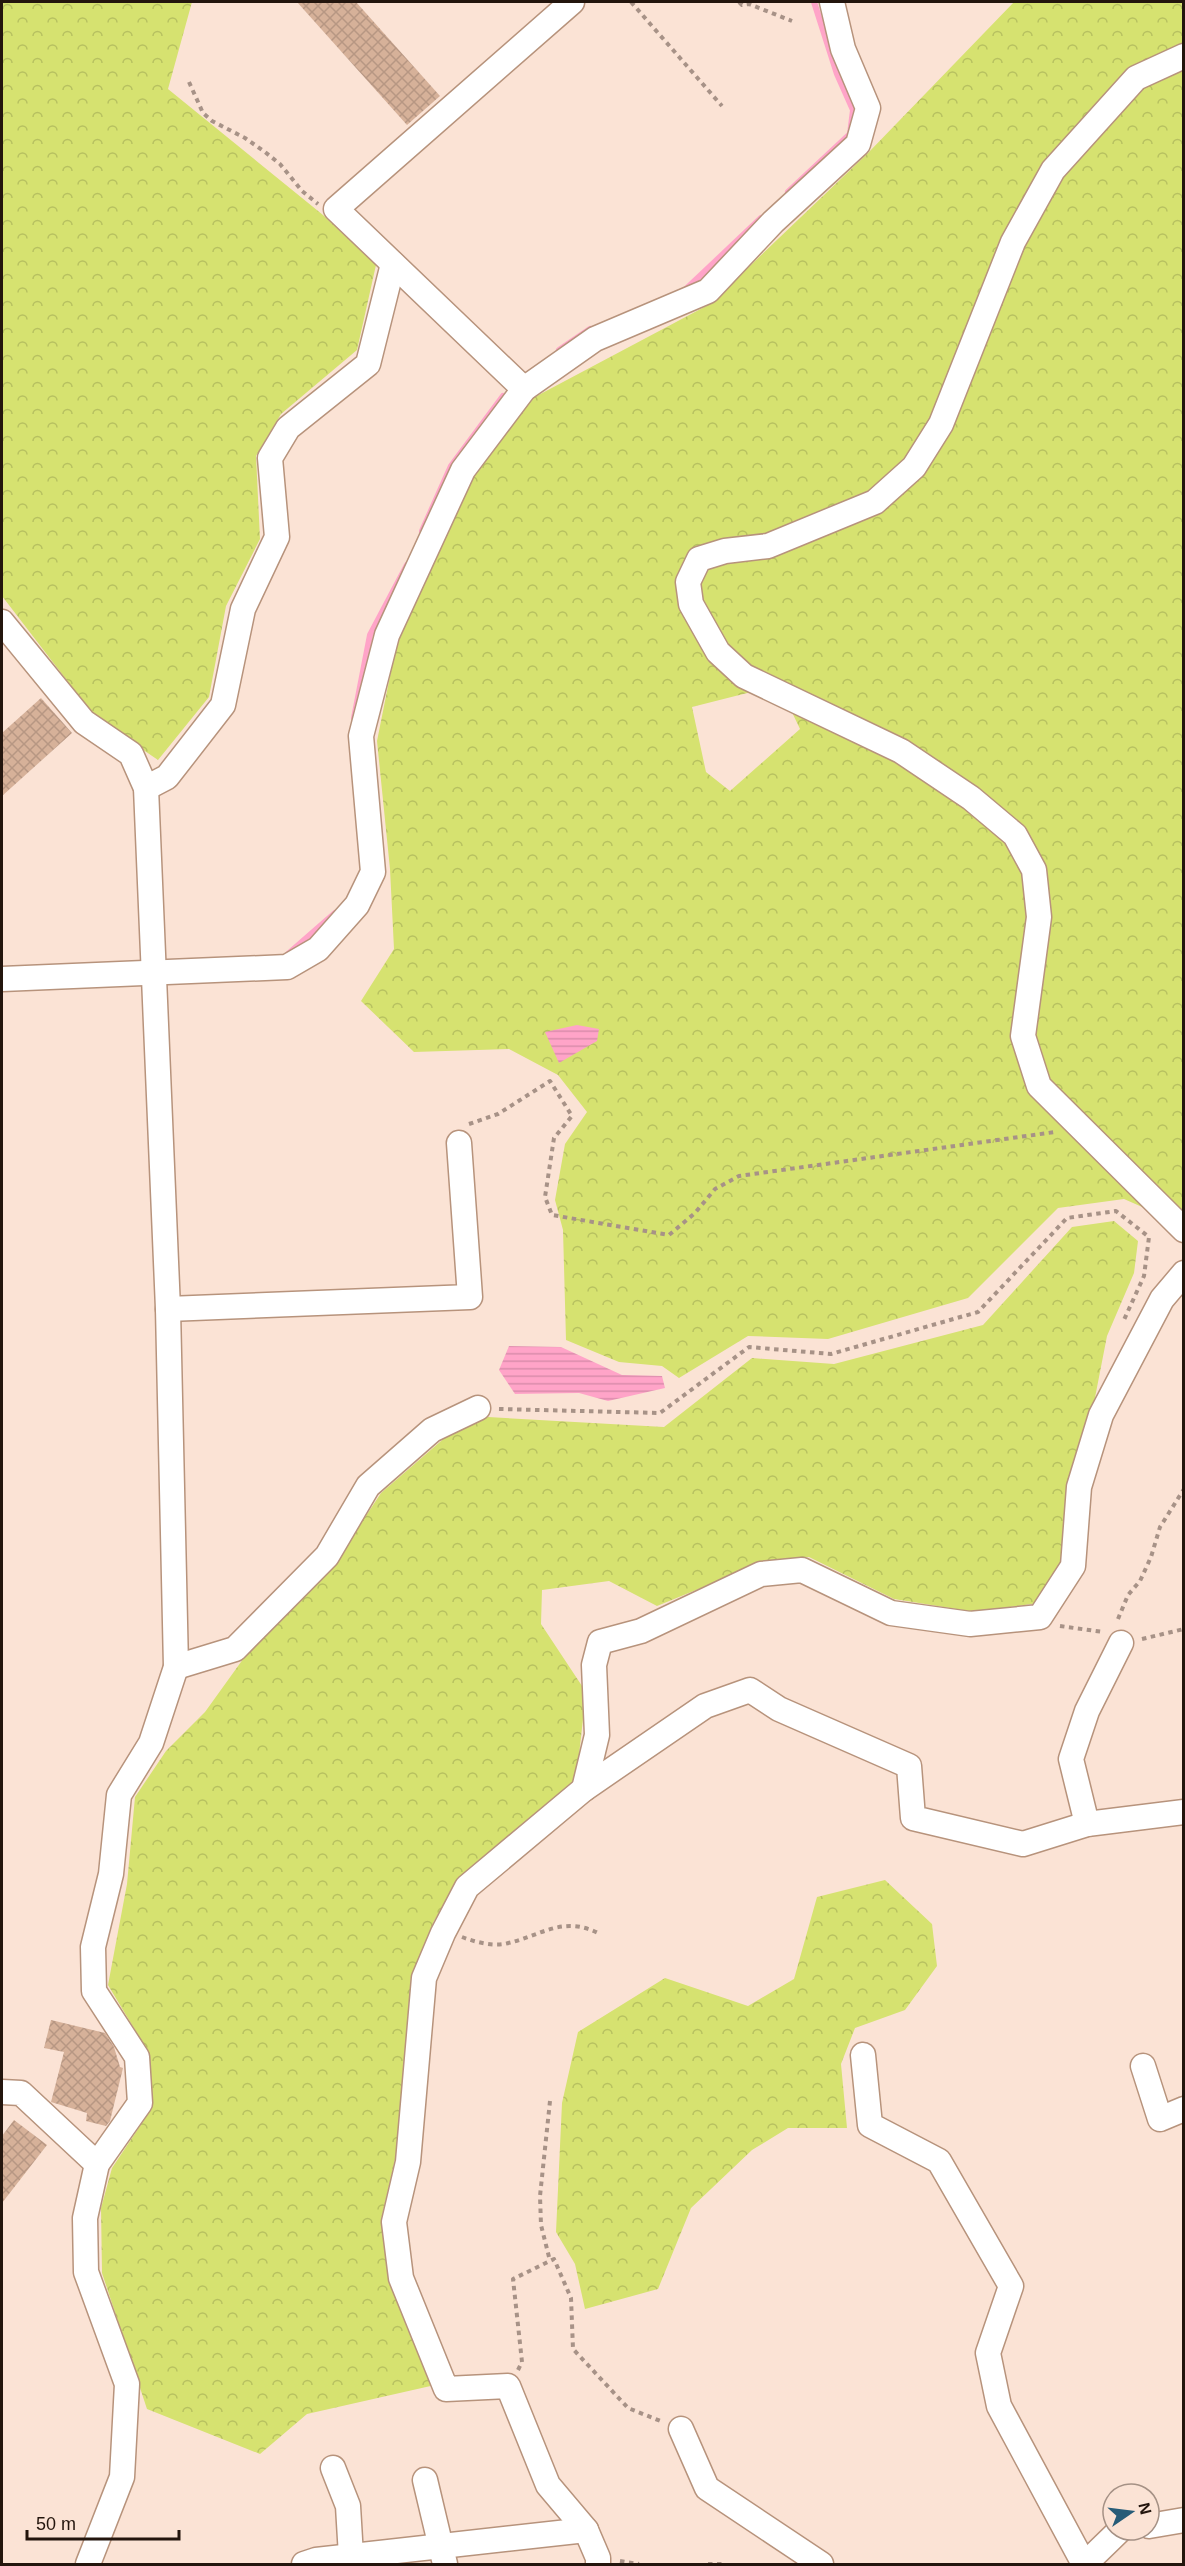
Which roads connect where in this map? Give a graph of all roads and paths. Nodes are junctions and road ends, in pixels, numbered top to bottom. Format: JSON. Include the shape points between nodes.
{"nodes":[{"id":1,"x":572,"y":2,"type":"edge"},
{"id":2,"x":631,"y":2,"type":"edge"},
{"id":3,"x":739,"y":2,"type":"edge"},
{"id":4,"x":832,"y":2,"type":"edge"},
{"id":5,"x":792,"y":21,"type":"dead end"},
{"id":6,"x":1184,"y":56,"type":"edge"},
{"id":7,"x":189,"y":82,"type":"dead end"},
{"id":8,"x":722,"y":106,"type":"dead end"},
{"id":9,"x":336,"y":209,"type":"junction"},
{"id":10,"x":393,"y":264,"type":"junction"},
{"id":11,"x":524,"y":389,"type":"junction"},
{"id":12,"x":2,"y":622,"type":"edge"},
{"id":13,"x":146,"y":788,"type":"junction"},
{"id":14,"x":154,"y":973,"type":"junction"},
{"id":15,"x":2,"y":979,"type":"edge"},
{"id":16,"x":1082,"y":1129,"type":"junction"},
{"id":17,"x":459,"y":1143,"type":"joint"},
{"id":18,"x":1184,"y":1230,"type":"edge"},
{"id":19,"x":1184,"y":1273,"type":"edge"},
{"id":20,"x":168,"y":1308,"type":"junction"},
{"id":21,"x":1122,"y":1324,"type":"dead end"},
{"id":22,"x":478,"y":1408,"type":"joint"},
{"id":23,"x":1184,"y":1489,"type":"edge"},
{"id":24,"x":1119,"y":1618,"type":"dead end"},
{"id":25,"x":1121,"y":1643,"type":"dead end"},
{"id":26,"x":176,"y":1667,"type":"junction"},
{"id":27,"x":584,"y":1789,"type":"junction"},
{"id":28,"x":1184,"y":1812,"type":"edge"},
{"id":29,"x":1087,"y":1824,"type":"junction"},
{"id":30,"x":445,"y":1930,"type":"junction"},
{"id":31,"x":600,"y":1934,"type":"dead end"},
{"id":32,"x":863,"y":2055,"type":"dead end"},
{"id":33,"x":1143,"y":2066,"type":"dead end"},
{"id":34,"x":2,"y":2092,"type":"edge"},
{"id":35,"x":550,"y":2101,"type":"dead end"},
{"id":36,"x":1184,"y":2109,"type":"edge"},
{"id":37,"x":97,"y":2164,"type":"junction"},
{"id":38,"x":550,"y":2261,"type":"junction"},
{"id":39,"x":508,"y":2386,"type":"junction"},
{"id":40,"x":681,"y":2429,"type":"joint"},
{"id":41,"x":333,"y":2468,"type":"dead end"},
{"id":42,"x":425,"y":2480,"type":"dead end"},
{"id":43,"x":1184,"y":2520,"type":"edge"},
{"id":44,"x":1161,"y":2524,"type":"edge"},
{"id":45,"x":586,"y":2530,"type":"junction"},
{"id":46,"x":1108,"y":2542,"type":"edge"},
{"id":47,"x":443,"y":2555,"type":"edge"},
{"id":48,"x":351,"y":2556,"type":"junction"},
{"id":49,"x":88,"y":2565,"type":"edge"},
{"id":50,"x":304,"y":2565,"type":"edge"},
{"id":51,"x":598,"y":2565,"type":"edge"},
{"id":52,"x":708,"y":2565,"type":"edge"},
{"id":53,"x":724,"y":2565,"type":"edge"},
{"id":54,"x":821,"y":2565,"type":"edge"},
{"id":55,"x":1085,"y":2565,"type":"edge"}],
"edges":[{"from":1,"to":9,"type":"street"},
{"from":2,"to":8,"type":"path"},
{"from":3,"to":5,"type":"path"},
{"from":4,"to":11,"type":"street","via":[[843,49],[868,108],[858,144],[773,222],[708,291],[595,339]]},
{"from":6,"to":16,"type":"street","via":[[1136,78],[1053,170],[1013,242],[941,424],[914,467],[875,502],[768,546],[725,551],[699,560],[688,582],[691,604],[718,652],[744,675],[901,752],[971,798],[1015,835],[1034,870],[1039,917],[1023,1036],[1039,1086]]},
{"from":7,"to":9,"type":"path","via":[[203,113],[212,121],[265,152],[313,201]]},
{"from":9,"to":10,"type":"street"},
{"from":10,"to":11,"type":"street"},
{"from":10,"to":13,"type":"street","via":[[368,364],[288,428],[270,458],[277,537],[243,609],[223,705],[167,777]]},
{"from":11,"to":14,"type":"street","via":[[463,470],[387,635],[361,736],[373,872],[357,905],[318,949],[287,967]]},
{"from":12,"to":13,"type":"street","via":[[84,722],[131,754]]},
{"from":13,"to":14,"type":"street"},
{"from":14,"to":15,"type":"street"},
{"from":14,"to":20,"type":"street"},
{"from":16,"to":17,"type":"path","via":[[739,1176],[715,1189],[669,1235],[552,1215],[545,1197],[554,1138],[572,1116],[550,1081],[498,1114],[469,1123]]},
{"from":16,"to":18,"type":"street"},
{"from":17,"to":20,"type":"street","via":[[470,1297]]},
{"from":19,"to":27,"type":"street","via":[[1162,1299],[1101,1415],[1079,1487],[1073,1566],[1040,1617],[970,1624],[891,1613],[802,1570],[761,1574],[641,1631],[600,1642],[594,1665],[597,1735]]},
{"from":20,"to":26,"type":"street"},
{"from":21,"to":22,"type":"path","via":[[1144,1276],[1149,1237],[1116,1211],[1067,1218],[978,1312],[831,1354],[749,1347],[660,1413]]},
{"from":22,"to":26,"type":"street","via":[[432,1430],[368,1486],[327,1556],[235,1649]]},
{"from":23,"to":24,"type":"path","via":[[1160,1527],[1151,1557]]},
{"from":25,"to":29,"type":"street","via":[[1087,1711],[1071,1759]]},
{"from":26,"to":37,"type":"street","via":[[151,1743],[119,1795],[111,1874],[93,1947],[94,1991],[137,2057],[140,2103]]},
{"from":27,"to":29,"type":"street","via":[[705,1706],[750,1690],[779,1709],[909,1766],[913,1818],[1023,1844]]},
{"from":27,"to":30,"type":"street","via":[[467,1887]]},
{"from":28,"to":29,"type":"street"},
{"from":30,"to":31,"type":"path","via":[[471,1941],[503,1944],[558,1926],[586,1927]]},
{"from":30,"to":39,"type":"street","via":[[424,1978],[408,2163],[394,2222],[401,2278],[446,2389]]},
{"from":32,"to":55,"type":"street","via":[[870,2125],[939,2161],[1011,2286],[988,2353],[999,2406]]},
{"from":33,"to":36,"type":"street","via":[[1160,2119]]},
{"from":34,"to":37,"type":"street","via":[[21,2093]]},
{"from":35,"to":38,"type":"path","via":[[540,2196],[541,2225]]},
{"from":37,"to":49,"type":"street","via":[[85,2218],[86,2272],[127,2384],[122,2477]]},
{"from":38,"to":39,"type":"path","via":[[513,2279],[522,2362]]},
{"from":38,"to":40,"type":"path","via":[[554,2259],[571,2298],[573,2349],[628,2408]]},
{"from":39,"to":45,"type":"street","via":[[548,2485]]},
{"from":40,"to":54,"type":"street","via":[[707,2488]]},
{"from":41,"to":48,"type":"street","via":[[348,2506]]},
{"from":42,"to":47,"type":"street"},
{"from":43,"to":44,"type":"street"},
{"from":45,"to":47,"type":"street"},
{"from":45,"to":51,"type":"street"},
{"from":46,"to":55,"type":"street"},
{"from":47,"to":48,"type":"street"},
{"from":48,"to":50,"type":"street"},
{"from":52,"to":53,"type":"path"}]}
